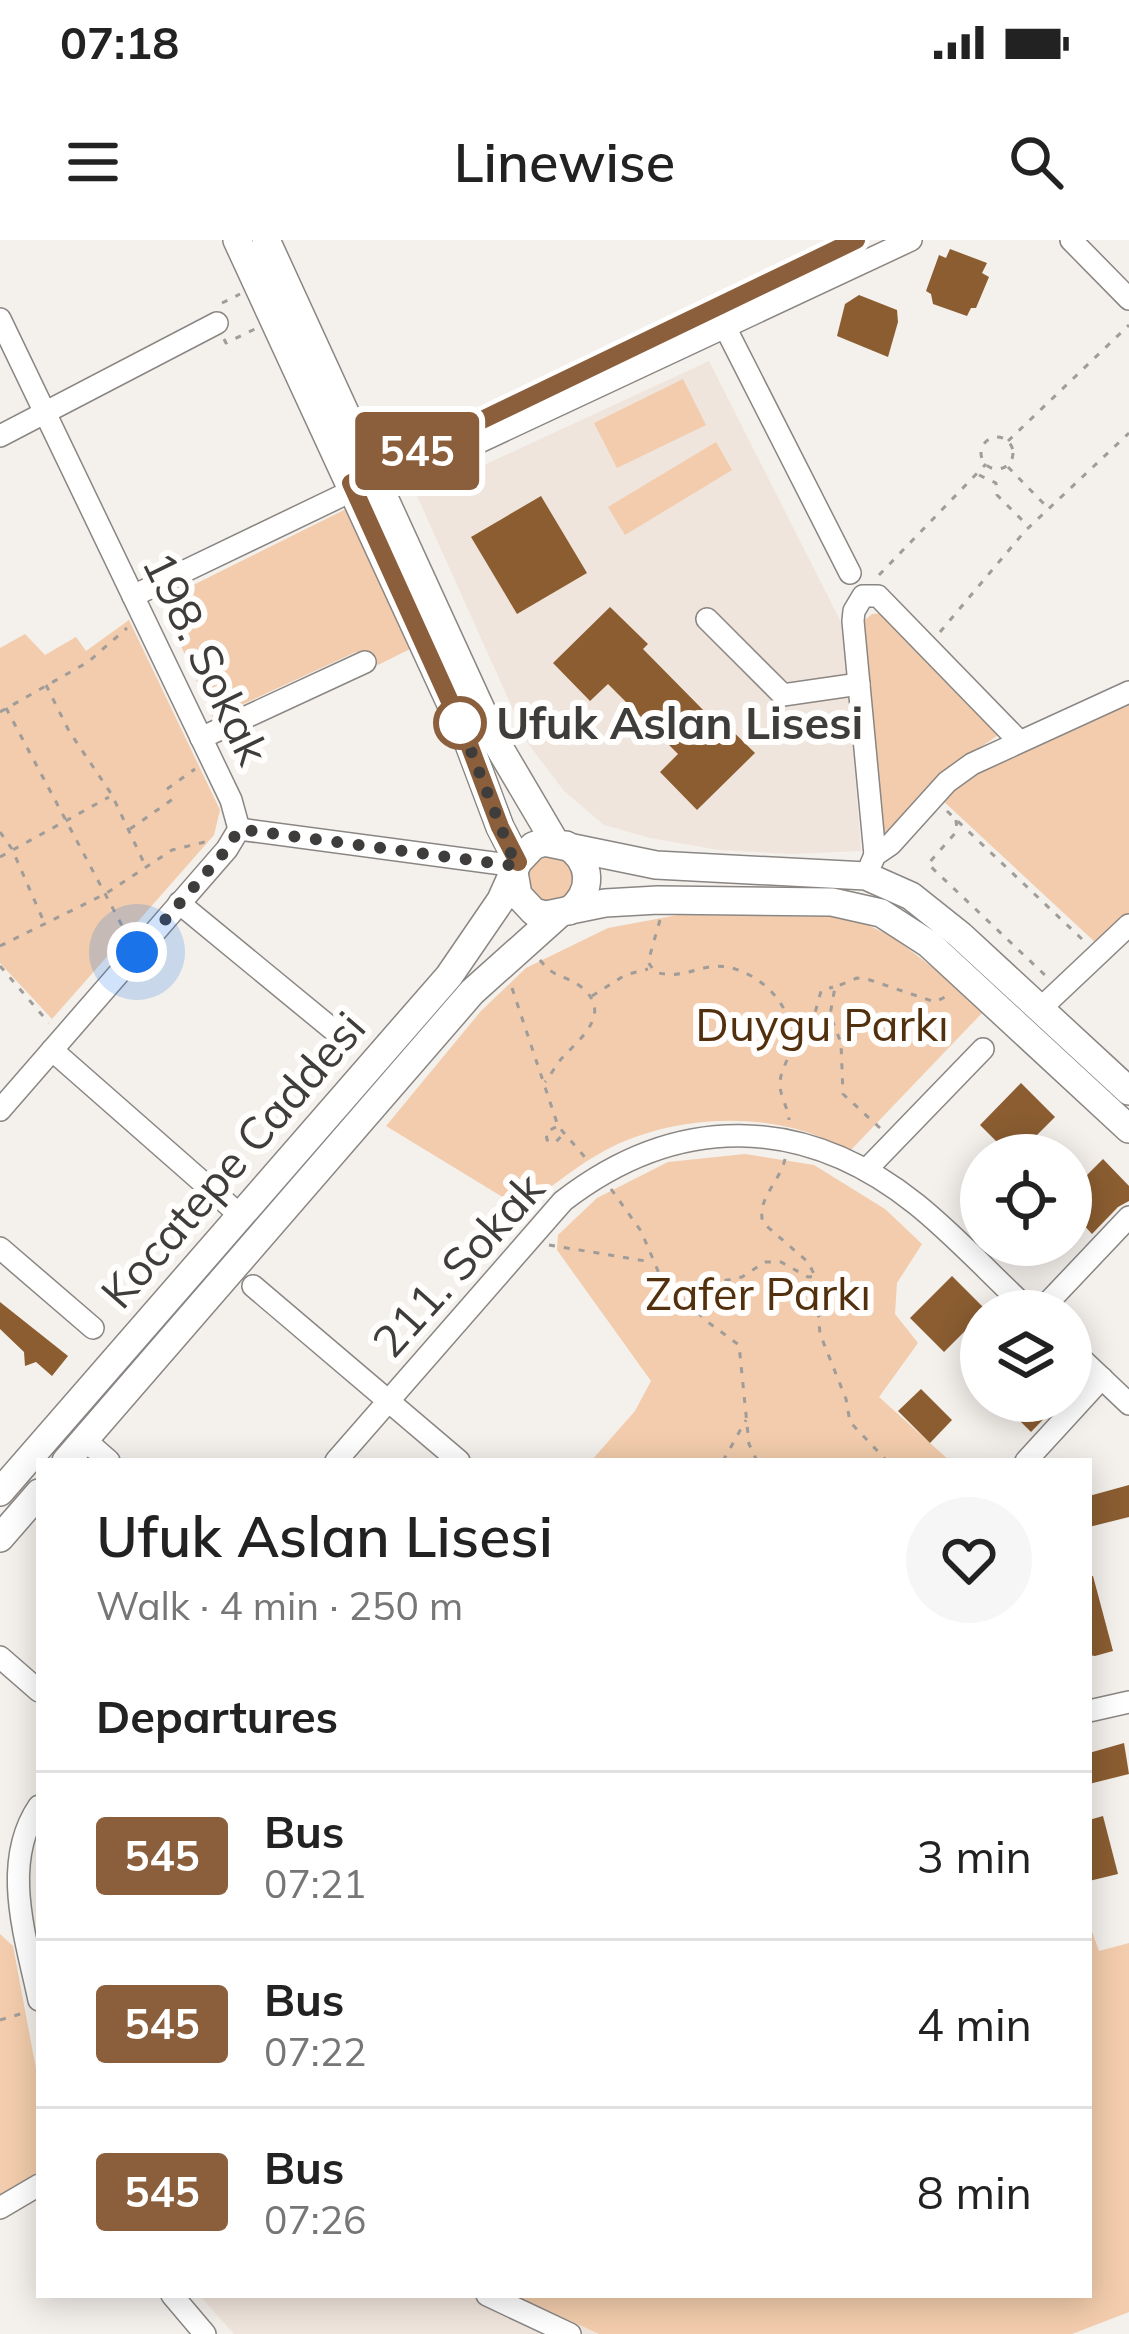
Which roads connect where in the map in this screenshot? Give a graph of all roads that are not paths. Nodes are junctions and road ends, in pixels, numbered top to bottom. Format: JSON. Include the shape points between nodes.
{"nodes":[{"id":1,"x":237,"y":240,"type":"edge"},
{"id":2,"x":266,"y":240,"type":"edge"},
{"id":3,"x":856,"y":240,"type":"edge"},
{"id":4,"x":911,"y":240,"type":"edge"},
{"id":5,"x":1071,"y":240,"type":"edge"},
{"id":6,"x":1129,"y":299,"type":"edge"},
{"id":7,"x":0,"y":319,"type":"edge"},
{"id":8,"x":217,"y":323,"type":"dead end"},
{"id":9,"x":726,"y":329,"type":"junction"},
{"id":10,"x":44,"y":413,"type":"junction"},
{"id":11,"x":0,"y":436,"type":"edge"},
{"id":12,"x":361,"y":488,"type":"junction"},
{"id":13,"x":850,"y":573,"type":"dead end"},
{"id":14,"x":137,"y":605,"type":"junction"},
{"id":15,"x":706,"y":619,"type":"dead end"},
{"id":16,"x":365,"y":662,"type":"dead end"},
{"id":17,"x":859,"y":684,"type":"junction"},
{"id":18,"x":1129,"y":692,"type":"edge"},
{"id":19,"x":1019,"y":740,"type":"junction"},
{"id":20,"x":206,"y":748,"type":"junction"},
{"id":21,"x":239,"y":829,"type":"junction"},
{"id":22,"x":561,"y":843,"type":"junction"},
{"id":23,"x":871,"y":865,"type":"junction"},
{"id":24,"x":516,"y":867,"type":"junction"},
{"id":25,"x":179,"y":903,"type":"junction"},
{"id":26,"x":563,"y":913,"type":"junction"},
{"id":27,"x":1129,"y":925,"type":"edge"},
{"id":28,"x":1047,"y":1002,"type":"junction"},
{"id":29,"x":348,"y":1042,"type":"dead end"},
{"id":30,"x":57,"y":1044,"type":"junction"},
{"id":31,"x":983,"y":1049,"type":"dead end"},
{"id":32,"x":1129,"y":1090,"type":"edge"},
{"id":33,"x":0,"y":1110,"type":"edge"},
{"id":34,"x":1129,"y":1130,"type":"edge"},
{"id":35,"x":866,"y":1170,"type":"junction"},
{"id":36,"x":241,"y":1216,"type":"junction"},
{"id":37,"x":1129,"y":1217,"type":"edge"},
{"id":38,"x":0,"y":1248,"type":"edge"},
{"id":39,"x":253,"y":1286,"type":"dead end"},
{"id":40,"x":1008,"y":1290,"type":"edge"},
{"id":41,"x":1060,"y":1290,"type":"edge"},
{"id":42,"x":93,"y":1328,"type":"dead end"},
{"id":43,"x":1092,"y":1369,"type":"edge"},
{"id":44,"x":1102,"y":1378,"type":"junction"},
{"id":45,"x":388,"y":1400,"type":"junction"},
{"id":46,"x":1129,"y":1404,"type":"edge"},
{"id":47,"x":76,"y":1450,"type":"edge"},
{"id":48,"x":339,"y":1458,"type":"edge"},
{"id":49,"x":456,"y":1458,"type":"edge"},
{"id":50,"x":1029,"y":1458,"type":"edge"},
{"id":51,"x":0,"y":1491,"type":"edge"},
{"id":52,"x":36,"y":1496,"type":"edge"},
{"id":53,"x":0,"y":1538,"type":"edge"},
{"id":54,"x":0,"y":1657,"type":"edge"},
{"id":55,"x":36,"y":1688,"type":"edge"},
{"id":56,"x":1129,"y":1702,"type":"edge"},
{"id":57,"x":1092,"y":1710,"type":"edge"},
{"id":58,"x":36,"y":1813,"type":"edge"},
{"id":59,"x":36,"y":1987,"type":"edge"},
{"id":60,"x":36,"y":2187,"type":"edge"},
{"id":61,"x":0,"y":2208,"type":"edge"},
{"id":62,"x":175,"y":2298,"type":"edge"},
{"id":63,"x":494,"y":2298,"type":"edge"},
{"id":64,"x":205,"y":2334,"type":"edge"},
{"id":65,"x":570,"y":2334,"type":"edge"}],
"edges":[{"from":1,"to":12,"type":"main road"},
{"from":2,"to":12,"type":"main road"},
{"from":3,"to":12,"type":"street"},
{"from":4,"to":9,"type":"street"},
{"from":5,"to":6,"type":"street"},
{"from":7,"to":10,"type":"street","name":"198. Sokak"},
{"from":8,"to":10,"type":"street"},
{"from":9,"to":12,"type":"street"},
{"from":9,"to":13,"type":"street"},
{"from":10,"to":11,"type":"street"},
{"from":10,"to":14,"type":"street","name":"198. Sokak"},
{"from":12,"to":14,"type":"street"},
{"from":12,"to":22,"type":"main road","via":[[496,742]]},
{"from":12,"to":24,"type":"main road"},
{"from":14,"to":20,"type":"street","name":"198. Sokak"},
{"from":15,"to":17,"type":"street","via":[[783,695]]},
{"from":16,"to":20,"type":"street"},
{"from":17,"to":19,"type":"street","via":[[854,610],[863,596],[878,596]]},
{"from":17,"to":23,"type":"street"},
{"from":18,"to":19,"type":"street"},
{"from":19,"to":23,"type":"street","via":[[972,764]]},
{"from":20,"to":21,"type":"street","name":"198. Sokak"},
{"from":21,"to":24,"type":"street"},
{"from":21,"to":25,"type":"street","name":"198. Sokak"},
{"from":22,"to":23,"type":"main road","via":[[656,865]]},
{"from":22,"to":24,"type":"main road","via":[[533,846]]},
{"from":22,"to":26,"type":"main road","via":[[583,860],[588,883]]},
{"from":23,"to":28,"type":"main road"},
{"from":24,"to":26,"type":"main road","via":[[525,905]]},
{"from":24,"to":36,"type":"main road","name":"Kocatepe Caddesi","via":[[449,976]]},
{"from":25,"to":29,"type":"street"},
{"from":25,"to":30,"type":"street","name":"198. Sokak"},
{"from":26,"to":34,"type":"main road","via":[[658,900],[832,902],[881,914],[929,944]]},
{"from":26,"to":47,"type":"main road","name":"Kocatepe Caddesi","via":[[472,992]]},
{"from":27,"to":28,"type":"street"},
{"from":28,"to":32,"type":"main road"},
{"from":30,"to":33,"type":"street","name":"198. Sokak"},
{"from":30,"to":36,"type":"street"},
{"from":31,"to":35,"type":"street"},
{"from":35,"to":40,"type":"street","name":"211. Sokak","via":[[916,1204]]},
{"from":35,"to":45,"type":"street","name":"211. Sokak","via":[[789,1140],[744,1135],[698,1136],[599,1174],[533,1233]]},
{"from":36,"to":51,"type":"main road","name":"Kocatepe Caddesi"},
{"from":37,"to":41,"type":"street"},
{"from":38,"to":42,"type":"street"},
{"from":39,"to":45,"type":"street"},
{"from":43,"to":44,"type":"street"},
{"from":44,"to":46,"type":"street"},
{"from":44,"to":50,"type":"street"},
{"from":45,"to":48,"type":"street","name":"211. Sokak"},
{"from":45,"to":49,"type":"street"},
{"from":52,"to":53,"type":"main road"},
{"from":54,"to":55,"type":"street"},
{"from":56,"to":57,"type":"street"},
{"from":58,"to":59,"type":"street","via":[[23,1839],[19,1893]]},
{"from":60,"to":61,"type":"street"},
{"from":62,"to":64,"type":"street"},
{"from":63,"to":65,"type":"street"}]}
